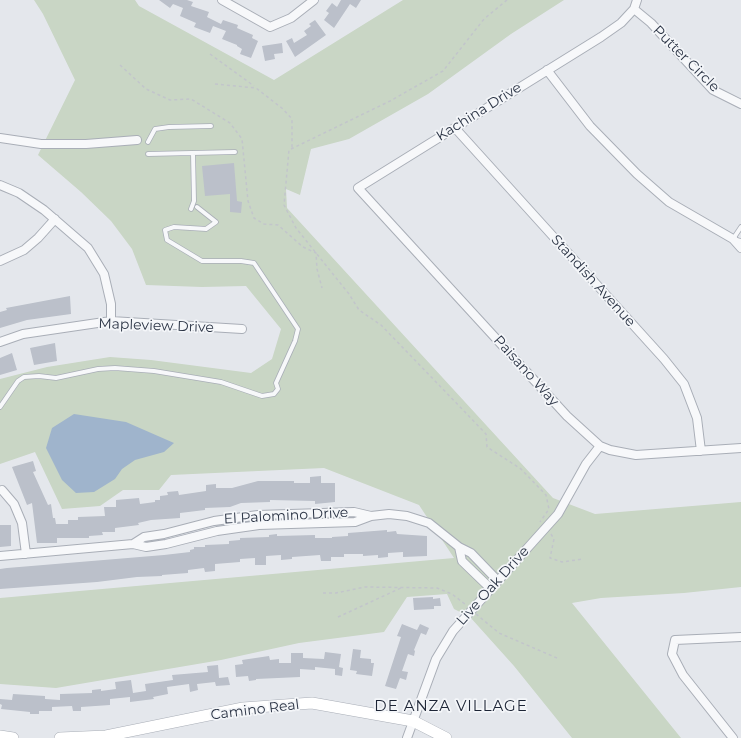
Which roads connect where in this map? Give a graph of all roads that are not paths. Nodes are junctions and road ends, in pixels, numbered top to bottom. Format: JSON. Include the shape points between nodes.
{"nodes":[{"id":1,"x":222,"y":0,"type":"edge"},
{"id":2,"x":314,"y":0,"type":"edge"},
{"id":3,"x":637,"y":0,"type":"edge"},
{"id":4,"x":634,"y":9,"type":"junction"},
{"id":5,"x":547,"y":70,"type":"junction"},
{"id":6,"x":741,"y":104,"type":"edge"},
{"id":7,"x":211,"y":126,"type":"dead end"},
{"id":8,"x":455,"y":128,"type":"junction"},
{"id":9,"x":0,"y":138,"type":"edge"},
{"id":10,"x":137,"y":140,"type":"dead end"},
{"id":11,"x":148,"y":142,"type":"dead end"},
{"id":12,"x":235,"y":152,"type":"dead end"},
{"id":13,"x":193,"y":153,"type":"junction"},
{"id":14,"x":148,"y":154,"type":"dead end"},
{"id":15,"x":0,"y":185,"type":"edge"},
{"id":16,"x":358,"y":188,"type":"joint"},
{"id":17,"x":197,"y":207,"type":"dead end"},
{"id":18,"x":191,"y":210,"type":"dead end"},
{"id":19,"x":55,"y":219,"type":"junction"},
{"id":20,"x":741,"y":227,"type":"edge"},
{"id":21,"x":737,"y":240,"type":"edge"},
{"id":22,"x":741,"y":248,"type":"edge"},
{"id":23,"x":0,"y":261,"type":"edge"},
{"id":24,"x":111,"y":321,"type":"junction"},
{"id":25,"x":242,"y":329,"type":"dead end"},
{"id":26,"x":0,"y":342,"type":"edge"},
{"id":27,"x":0,"y":407,"type":"edge"},
{"id":28,"x":600,"y":446,"type":"junction"},
{"id":29,"x":741,"y":448,"type":"edge"},
{"id":30,"x":701,"y":451,"type":"junction"},
{"id":31,"x":2,"y":490,"type":"dead end"},
{"id":32,"x":459,"y":547,"type":"junction"},
{"id":33,"x":26,"y":554,"type":"junction"},
{"id":34,"x":0,"y":556,"type":"edge"},
{"id":35,"x":476,"y":557,"type":"junction"},
{"id":36,"x":467,"y":566,"type":"junction"},
{"id":37,"x":498,"y":581,"type":"junction"},
{"id":38,"x":490,"y":589,"type":"junction"},
{"id":39,"x":741,"y":637,"type":"edge"},
{"id":40,"x":413,"y":721,"type":"junction"},
{"id":41,"x":0,"y":736,"type":"edge"},
{"id":42,"x":13,"y":738,"type":"edge"},
{"id":43,"x":60,"y":738,"type":"edge"},
{"id":44,"x":407,"y":738,"type":"edge"},
{"id":45,"x":446,"y":738,"type":"edge"},
{"id":46,"x":733,"y":738,"type":"edge"}],
"edges":[{"from":1,"to":2,"type":"street","via":[[270,27],[291,18]]},
{"from":3,"to":4,"type":"street"},
{"from":4,"to":5,"type":"street","name":"Kachina Drive","via":[[621,23]]},
{"from":4,"to":6,"type":"street","name":"Putter Circle","via":[[651,23],[713,90]]},
{"from":5,"to":8,"type":"street","name":"Kachina Drive"},
{"from":5,"to":21,"type":"street","via":[[590,126],[637,174],[669,202]]},
{"from":7,"to":11,"type":"lane","via":[[155,129]]},
{"from":8,"to":16,"type":"street","name":"Kachina Drive"},
{"from":8,"to":30,"type":"street","name":"Standish Avenue","via":[[684,384],[697,418]]},
{"from":9,"to":10,"type":"street","via":[[41,144]]},
{"from":12,"to":13,"type":"lane"},
{"from":13,"to":14,"type":"lane"},
{"from":13,"to":18,"type":"lane","via":[[194,201]]},
{"from":15,"to":19,"type":"street","via":[[29,199]]},
{"from":16,"to":28,"type":"street","name":"Paisano Way","via":[[567,416]]},
{"from":17,"to":27,"type":"lane","via":[[216,222],[206,229],[174,227],[165,230],[167,240],[202,261],[254,263],[298,329],[274,394],[262,396],[221,382],[154,371],[115,368],[56,378],[24,377],[18,381]]},
{"from":19,"to":23,"type":"street","via":[[24,250]]},
{"from":19,"to":24,"type":"street","via":[[88,248],[99,265],[108,289]]},
{"from":20,"to":21,"type":"lane"},
{"from":21,"to":22,"type":"street"},
{"from":24,"to":25,"type":"street","name":"Mapleview Drive"},
{"from":24,"to":26,"type":"street","name":"Mapleview Drive","via":[[23,334]]},
{"from":28,"to":30,"type":"street","name":"Paisano Way","via":[[636,455]]},
{"from":28,"to":37,"type":"street","name":"Live Oak Drive","via":[[586,464],[558,514]]},
{"from":29,"to":30,"type":"street","name":"Paisano Way"},
{"from":31,"to":33,"type":"street","via":[[14,504],[22,523]]},
{"from":32,"to":33,"type":"street","name":"El Palomino Drive","via":[[429,523],[389,514],[371,516],[355,522],[259,525],[217,531],[146,547],[133,544]]},
{"from":32,"to":35,"type":"street","name":"El Palomino Drive"},
{"from":32,"to":36,"type":"street","via":[[462,561]]},
{"from":33,"to":34,"type":"street","name":"El Palomino Drive"},
{"from":35,"to":36,"type":"street"},
{"from":35,"to":37,"type":"street","name":"El Palomino Drive"},
{"from":36,"to":38,"type":"street"},
{"from":37,"to":38,"type":"street","name":"Live Oak Drive"},
{"from":38,"to":40,"type":"street","name":"Live Oak Drive","via":[[453,631],[436,659]]},
{"from":39,"to":46,"type":"street","via":[[675,640],[672,654],[683,675]]},
{"from":40,"to":43,"type":"main road","name":"Camino Real","via":[[312,703],[243,708],[106,736]]},
{"from":40,"to":44,"type":"street","name":"Live Oak Drive"},
{"from":40,"to":45,"type":"main road","name":"Camino Real"},
{"from":41,"to":42,"type":"main road"}]}
